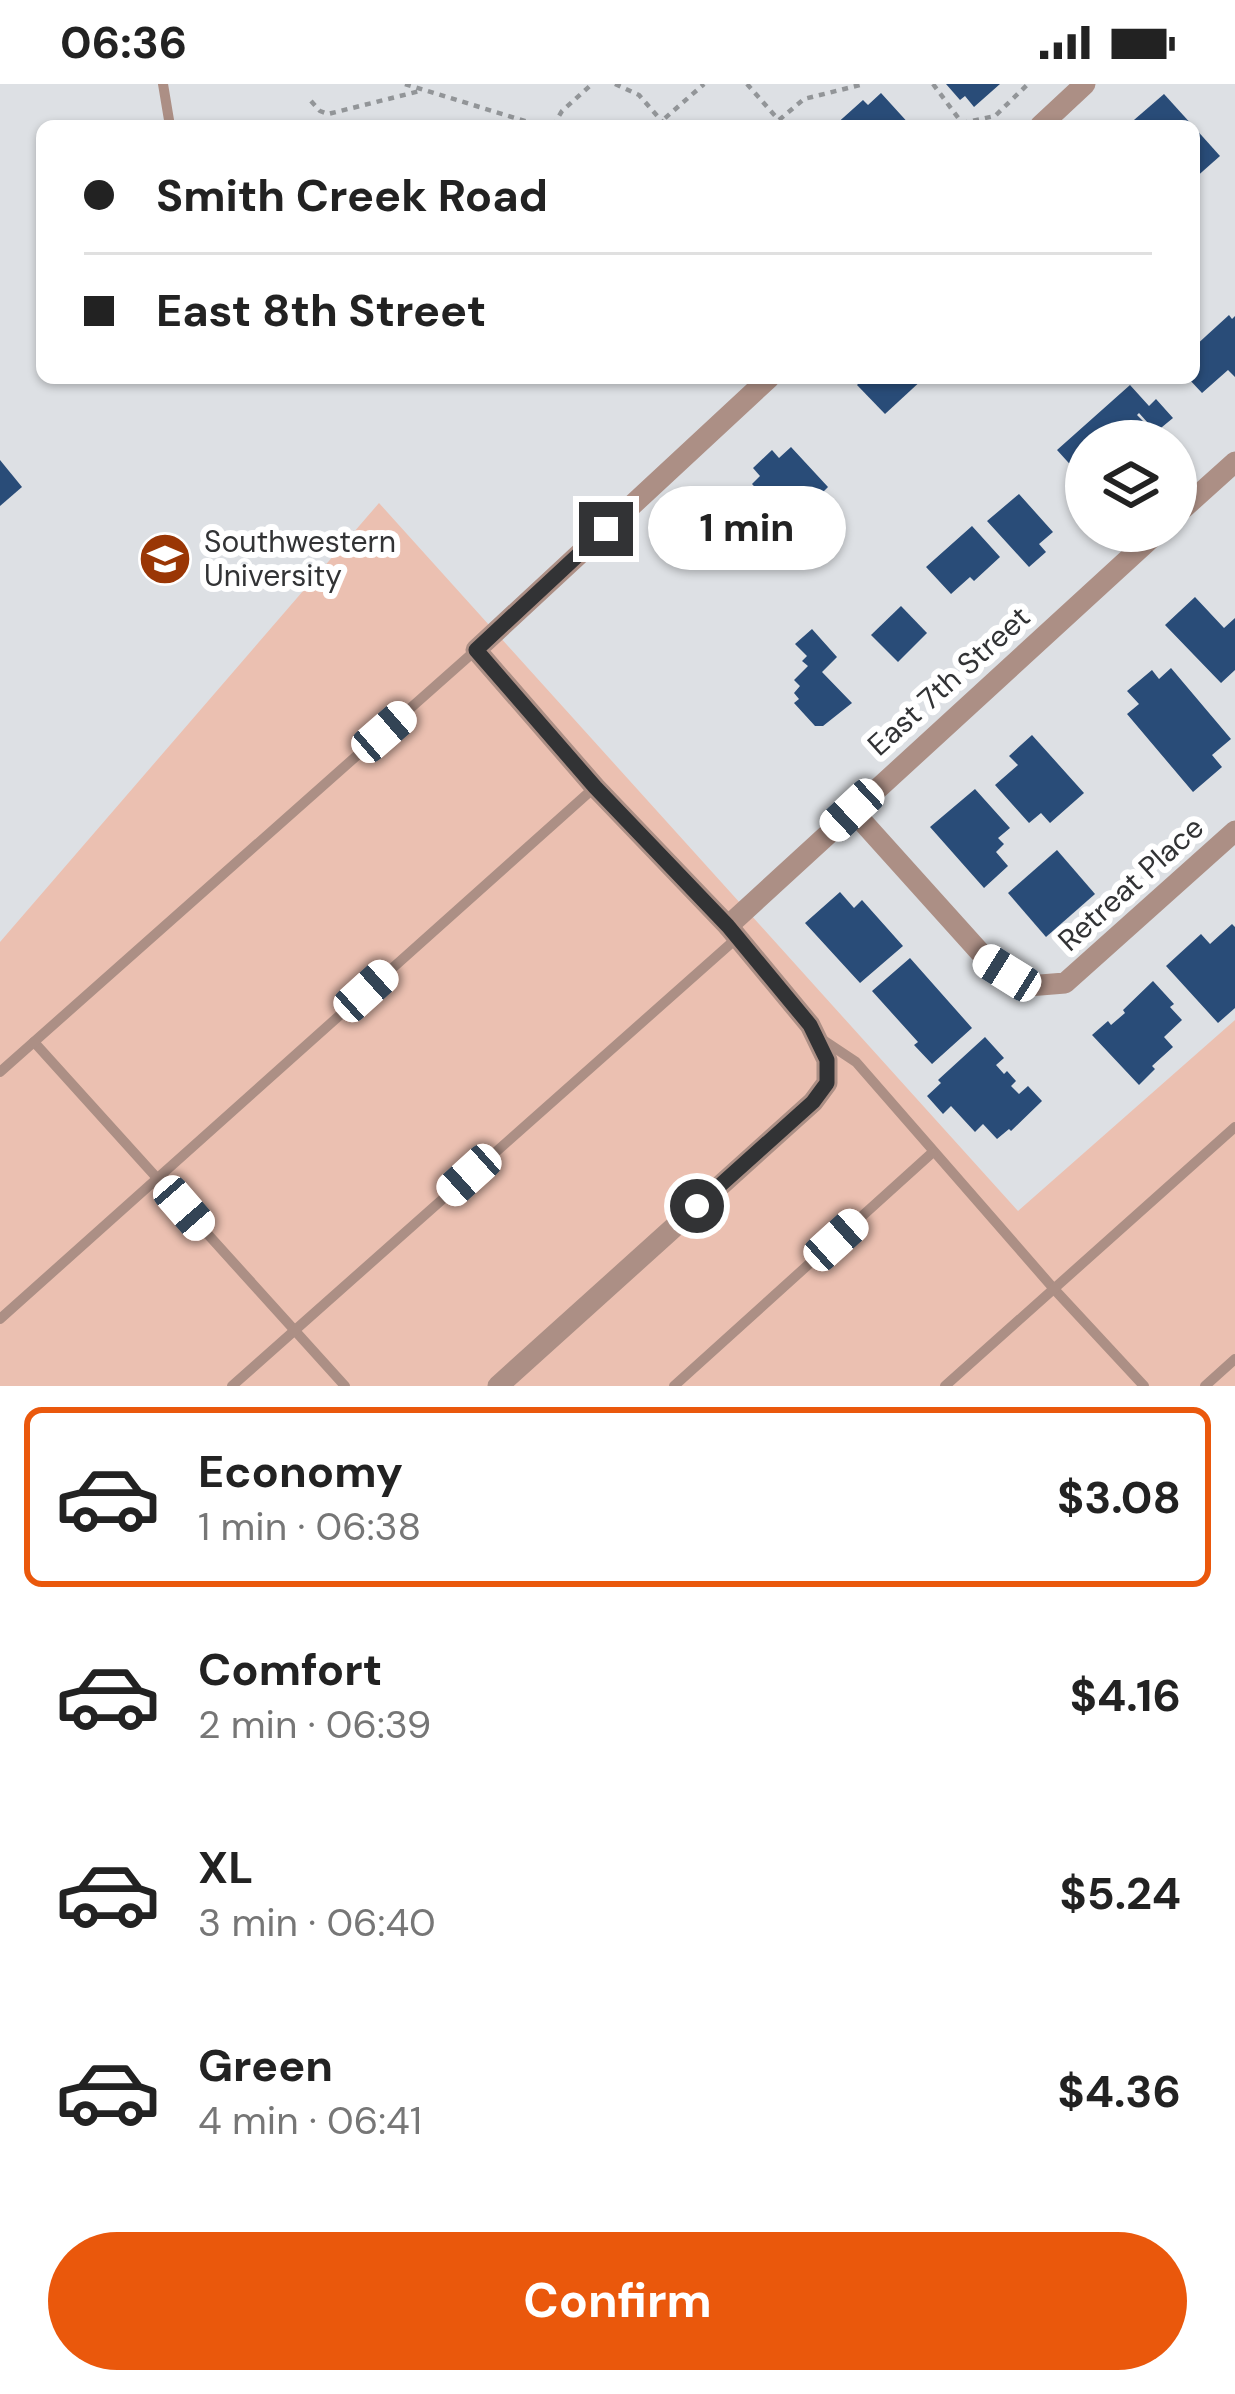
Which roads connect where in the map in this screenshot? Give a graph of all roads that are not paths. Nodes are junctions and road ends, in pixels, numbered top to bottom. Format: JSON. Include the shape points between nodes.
{"nodes":[{"id":1,"x":163,"y":84,"type":"edge"},
{"id":2,"x":1085,"y":84,"type":"edge"},
{"id":3,"x":169,"y":120,"type":"edge"},
{"id":4,"x":1046,"y":120,"type":"edge"},
{"id":5,"x":763,"y":384,"type":"edge"},
{"id":6,"x":1235,"y":462,"type":"edge"},
{"id":7,"x":1197,"y":496,"type":"edge"},
{"id":8,"x":1136,"y":552,"type":"edge"},
{"id":9,"x":476,"y":650,"type":"junction"},
{"id":10,"x":595,"y":787,"type":"junction"},
{"id":11,"x":852,"y":810,"type":"junction"},
{"id":12,"x":1235,"y":832,"type":"edge"},
{"id":13,"x":732,"y":932,"type":"junction"},
{"id":14,"x":816,"y":1036,"type":"junction"},
{"id":15,"x":34,"y":1042,"type":"junction"},
{"id":16,"x":0,"y":1072,"type":"edge"},
{"id":17,"x":1235,"y":1127,"type":"edge"},
{"id":18,"x":933,"y":1151,"type":"junction"},
{"id":19,"x":157,"y":1178,"type":"junction"},
{"id":20,"x":1054,"y":1289,"type":"junction"},
{"id":21,"x":0,"y":1319,"type":"edge"},
{"id":22,"x":293,"y":1331,"type":"junction"},
{"id":23,"x":1235,"y":1359,"type":"edge"},
{"id":24,"x":232,"y":1386,"type":"edge"},
{"id":25,"x":345,"y":1386,"type":"edge"},
{"id":26,"x":498,"y":1386,"type":"edge"},
{"id":27,"x":674,"y":1386,"type":"edge"},
{"id":28,"x":945,"y":1386,"type":"edge"},
{"id":29,"x":1144,"y":1386,"type":"edge"},
{"id":30,"x":1205,"y":1386,"type":"edge"}],
"edges":[{"from":1,"to":3,"type":"lane"},
{"from":2,"to":4,"type":"street"},
{"from":5,"to":9,"type":"street"},
{"from":6,"to":7,"type":"street"},
{"from":8,"to":11,"type":"street","name":"East 7th Street"},
{"from":9,"to":10,"type":"street"},
{"from":9,"to":15,"type":"lane"},
{"from":10,"to":13,"type":"street"},
{"from":10,"to":19,"type":"lane"},
{"from":11,"to":12,"type":"street","name":"Retreat Place","via":[[987,960],[1028,986],[1065,982]]},
{"from":11,"to":13,"type":"street","name":"East 7th Street"},
{"from":13,"to":14,"type":"street"},
{"from":13,"to":22,"type":"lane"},
{"from":14,"to":18,"type":"lane","via":[[856,1062]]},
{"from":14,"to":26,"type":"street","via":[[827,1083],[813,1102]]},
{"from":15,"to":16,"type":"lane"},
{"from":15,"to":19,"type":"lane"},
{"from":17,"to":20,"type":"lane"},
{"from":18,"to":20,"type":"lane"},
{"from":18,"to":27,"type":"lane"},
{"from":19,"to":21,"type":"lane"},
{"from":19,"to":22,"type":"lane"},
{"from":20,"to":28,"type":"lane"},
{"from":20,"to":29,"type":"lane"},
{"from":22,"to":24,"type":"lane"},
{"from":22,"to":25,"type":"lane"},
{"from":23,"to":30,"type":"lane"}]}
